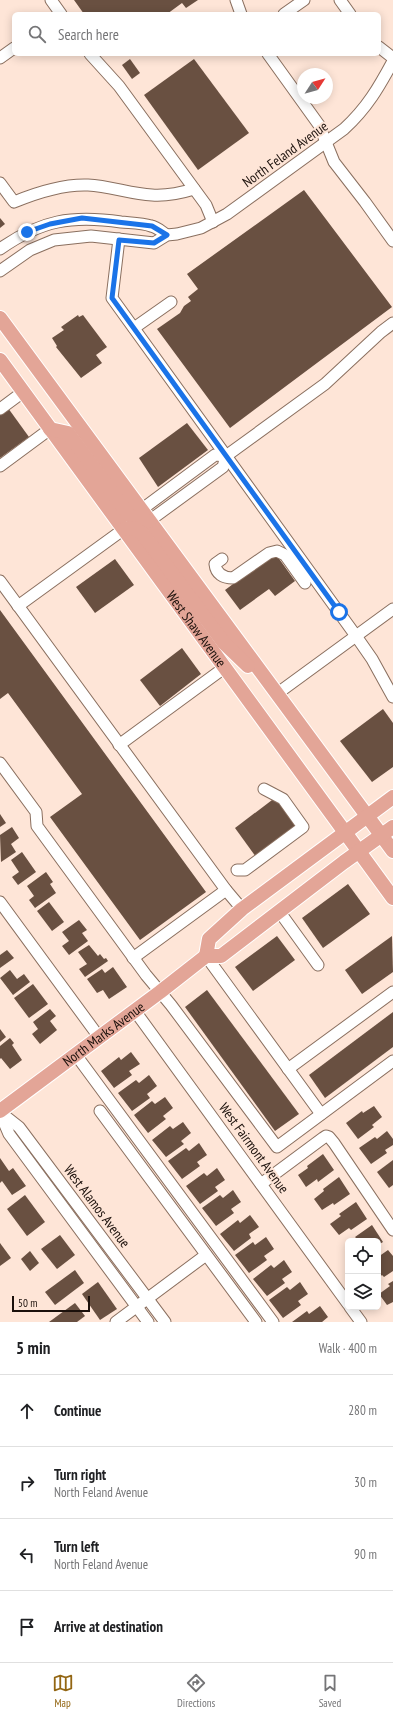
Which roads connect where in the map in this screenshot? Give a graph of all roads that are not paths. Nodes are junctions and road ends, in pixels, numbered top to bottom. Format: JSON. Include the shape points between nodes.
{"nodes":[{"id":1,"x":51,"y":0,"type":"edge"},
{"id":2,"x":236,"y":0,"type":"edge"},
{"id":3,"x":304,"y":0,"type":"edge"},
{"id":4,"x":340,"y":0,"type":"edge"},
{"id":5,"x":59,"y":12,"type":"edge"},
{"id":6,"x":240,"y":12,"type":"edge"},
{"id":7,"x":287,"y":12,"type":"edge"},
{"id":8,"x":349,"y":12,"type":"edge"},
{"id":9,"x":12,"y":49,"type":"edge"},
{"id":10,"x":381,"y":49,"type":"edge"},
{"id":11,"x":92,"y":56,"type":"edge"},
{"id":12,"x":269,"y":56,"type":"edge"},
{"id":13,"x":0,"y":58,"type":"edge"},
{"id":14,"x":393,"y":60,"type":"edge"},
{"id":15,"x":390,"y":74,"type":"edge"},
{"id":16,"x":327,"y":142,"type":"junction"},
{"id":17,"x":0,"y":183,"type":"edge"},
{"id":18,"x":194,"y":189,"type":"junction"},
{"id":19,"x":213,"y":222,"type":"junction"},
{"id":20,"x":167,"y":235,"type":"junction"},
{"id":21,"x":119,"y":240,"type":"junction"},
{"id":22,"x":393,"y":241,"type":"edge"},
{"id":23,"x":0,"y":249,"type":"edge"},
{"id":24,"x":0,"y":271,"type":"edge"},
{"id":25,"x":171,"y":302,"type":"dead end"},
{"id":26,"x":0,"y":318,"type":"edge"},
{"id":27,"x":393,"y":323,"type":"edge"},
{"id":28,"x":134,"y":328,"type":"junction"},
{"id":29,"x":0,"y":360,"type":"edge"},
{"id":30,"x":23,"y":392,"type":"junction"},
{"id":31,"x":0,"y":409,"type":"edge"},
{"id":32,"x":50,"y":429,"type":"junction"},
{"id":33,"x":226,"y":456,"type":"junction"},
{"id":34,"x":0,"y":466,"type":"edge"},
{"id":35,"x":145,"y":516,"type":"junction"},
{"id":36,"x":124,"y":529,"type":"junction"},
{"id":37,"x":222,"y":559,"type":"dead end"},
{"id":38,"x":0,"y":581,"type":"edge"},
{"id":39,"x":305,"y":583,"type":"dead end"},
{"id":40,"x":18,"y":606,"type":"junction"},
{"id":41,"x":393,"y":609,"type":"edge"},
{"id":42,"x":356,"y":636,"type":"junction"},
{"id":43,"x":224,"y":668,"type":"junction"},
{"id":44,"x":278,"y":693,"type":"junction"},
{"id":45,"x":393,"y":697,"type":"edge"},
{"id":46,"x":120,"y":745,"type":"junction"},
{"id":47,"x":0,"y":763,"type":"edge"},
{"id":48,"x":264,"y":789,"type":"dead end"},
{"id":49,"x":393,"y":797,"type":"edge"},
{"id":50,"x":368,"y":816,"type":"junction"},
{"id":51,"x":393,"y":827,"type":"edge"},
{"id":52,"x":345,"y":832,"type":"junction"},
{"id":53,"x":381,"y":835,"type":"junction"},
{"id":54,"x":359,"y":851,"type":"junction"},
{"id":55,"x":393,"y":851,"type":"edge"},
{"id":56,"x":237,"y":870,"type":"dead end"},
{"id":57,"x":226,"y":890,"type":"junction"},
{"id":58,"x":393,"y":898,"type":"edge"},
{"id":59,"x":0,"y":902,"type":"edge"},
{"id":60,"x":242,"y":909,"type":"junction"},
{"id":61,"x":279,"y":911,"type":"junction"},
{"id":62,"x":206,"y":956,"type":"junction"},
{"id":63,"x":133,"y":958,"type":"junction"},
{"id":64,"x":318,"y":965,"type":"dead end"},
{"id":65,"x":160,"y":992,"type":"junction"},
{"id":66,"x":393,"y":992,"type":"edge"},
{"id":67,"x":135,"y":1011,"type":"junction"},
{"id":68,"x":99,"y":1037,"type":"junction"},
{"id":69,"x":76,"y":1055,"type":"junction"},
{"id":70,"x":393,"y":1061,"type":"edge"},
{"id":71,"x":288,"y":1069,"type":"junction"},
{"id":72,"x":100,"y":1110,"type":"dead end"},
{"id":73,"x":0,"y":1112,"type":"edge"},
{"id":74,"x":321,"y":1114,"type":"junction"},
{"id":75,"x":261,"y":1184,"type":"junction"},
{"id":76,"x":393,"y":1230,"type":"edge"},
{"id":77,"x":206,"y":1255,"type":"junction"},
{"id":78,"x":148,"y":1298,"type":"junction"},
{"id":79,"x":345,"y":1300,"type":"edge"},
{"id":80,"x":137,"y":1307,"type":"junction"},
{"id":81,"x":352,"y":1310,"type":"edge"},
{"id":82,"x":116,"y":1322,"type":"edge"},
{"id":83,"x":148,"y":1322,"type":"edge"},
{"id":84,"x":165,"y":1322,"type":"edge"},
{"id":85,"x":256,"y":1322,"type":"edge"},
{"id":86,"x":273,"y":1322,"type":"edge"},
{"id":87,"x":361,"y":1322,"type":"edge"}],
"edges":[{"from":1,"to":5,"type":"street"},
{"from":2,"to":6,"type":"street"},
{"from":3,"to":7,"type":"street"},
{"from":4,"to":8,"type":"street"},
{"from":9,"to":13,"type":"street"},
{"from":10,"to":14,"type":"street"},
{"from":11,"to":18,"type":"street","via":[[119,86]]},
{"from":12,"to":16,"type":"street","via":[[319,125]]},
{"from":14,"to":15,"type":"street","name":"North Feland Avenue"},
{"from":15,"to":16,"type":"street","name":"North Feland Avenue","via":[[361,113]]},
{"from":16,"to":19,"type":"street","name":"North Feland Avenue"},
{"from":16,"to":22,"type":"street","via":[[334,162]]},
{"from":17,"to":18,"type":"street","via":[[14,202],[51,189],[78,186],[104,187],[151,195],[174,194]]},
{"from":18,"to":19,"type":"street","via":[[206,205]]},
{"from":19,"to":20,"type":"street","name":"North Feland Avenue","via":[[190,231]]},
{"from":20,"to":21,"type":"street","name":"North Feland Avenue","via":[[154,243]]},
{"from":20,"to":23,"type":"street","via":[[152,226],[82,218],[37,228]]},
{"from":21,"to":24,"type":"street","name":"North Feland Avenue","via":[[91,236],[54,240],[30,250]]},
{"from":21,"to":28,"type":"street","via":[[112,298]]},
{"from":25,"to":28,"type":"street"},
{"from":26,"to":35,"type":"main road","name":"West Shaw Avenue"},
{"from":27,"to":33,"type":"street","via":[[325,384]]},
{"from":28,"to":33,"type":"street"},
{"from":29,"to":30,"type":"main road","name":"West Shaw Avenue"},
{"from":30,"to":31,"type":"street"},
{"from":30,"to":32,"type":"main road","name":"West Shaw Avenue"},
{"from":32,"to":34,"type":"street"},
{"from":32,"to":35,"type":"main road","via":[[68,433],[129,515],[138,521]]},
{"from":32,"to":36,"type":"main road","name":"West Shaw Avenue"},
{"from":33,"to":35,"type":"street","via":[[223,467]]},
{"from":33,"to":42,"type":"street"},
{"from":35,"to":44,"type":"main road","name":"West Shaw Avenue"},
{"from":36,"to":40,"type":"street"},
{"from":36,"to":43,"type":"main road","name":"West Shaw Avenue"},
{"from":36,"to":44,"type":"main road","via":[[134,528],[142,533],[224,643]]},
{"from":37,"to":39,"type":"street","via":[[215,564],[217,572],[221,576],[232,578],[269,553],[277,551],[285,555]]},
{"from":38,"to":40,"type":"street"},
{"from":40,"to":46,"type":"street"},
{"from":41,"to":42,"type":"street"},
{"from":42,"to":44,"type":"street"},
{"from":42,"to":45,"type":"street"},
{"from":43,"to":46,"type":"street"},
{"from":43,"to":52,"type":"main road","name":"West Shaw Avenue"},
{"from":44,"to":50,"type":"main road","name":"West Shaw Avenue"},
{"from":46,"to":57,"type":"street"},
{"from":47,"to":63,"type":"street","via":[[36,812],[37,826]]},
{"from":48,"to":56,"type":"street","via":[[283,799],[303,828],[245,870]]},
{"from":49,"to":50,"type":"main road"},
{"from":50,"to":52,"type":"main road"},
{"from":50,"to":53,"type":"main road","name":"West Shaw Avenue"},
{"from":51,"to":53,"type":"main road","name":"North Marks Avenue"},
{"from":52,"to":54,"type":"main road","name":"West Shaw Avenue"},
{"from":52,"to":60,"type":"main road"},
{"from":53,"to":54,"type":"main road","name":"North Marks Avenue"},
{"from":53,"to":55,"type":"main road","name":"West Shaw Avenue"},
{"from":54,"to":58,"type":"main road","name":"West Shaw Avenue"},
{"from":54,"to":61,"type":"main road","name":"North Marks Avenue"},
{"from":57,"to":60,"type":"street"},
{"from":57,"to":63,"type":"street"},
{"from":59,"to":68,"type":"street"},
{"from":60,"to":62,"type":"main road","via":[[209,939]]},
{"from":61,"to":62,"type":"main road","name":"North Marks Avenue","via":[[221,956]]},
{"from":61,"to":64,"type":"street"},
{"from":62,"to":65,"type":"main road","name":"North Marks Avenue"},
{"from":62,"to":71,"type":"street"},
{"from":63,"to":65,"type":"street"},
{"from":65,"to":67,"type":"main road","name":"North Marks Avenue"},
{"from":65,"to":74,"type":"street","via":[[277,1147]]},
{"from":66,"to":71,"type":"street"},
{"from":67,"to":68,"type":"main road","name":"North Marks Avenue"},
{"from":67,"to":75,"type":"street","name":"West Fairmont Avenue"},
{"from":68,"to":69,"type":"main road","name":"North Marks Avenue"},
{"from":69,"to":73,"type":"main road","name":"North Marks Avenue"},
{"from":69,"to":86,"type":"street"},
{"from":70,"to":74,"type":"street"},
{"from":71,"to":74,"type":"street"},
{"from":72,"to":77,"type":"street"},
{"from":73,"to":78,"type":"street","name":"West Alamos Avenue","via":[[19,1127]]},
{"from":73,"to":80,"type":"street","name":"West Alamos Avenue","via":[[9,1134]]},
{"from":75,"to":76,"type":"street","via":[[323,1138],[329,1137]]},
{"from":75,"to":79,"type":"street","name":"West Fairmont Avenue"},
{"from":77,"to":78,"type":"street"},
{"from":77,"to":85,"type":"street"},
{"from":78,"to":80,"type":"street"},
{"from":78,"to":84,"type":"street","name":"West Alamos Avenue"},
{"from":80,"to":82,"type":"street"},
{"from":80,"to":83,"type":"street","name":"West Alamos Avenue"},
{"from":81,"to":87,"type":"street"}]}
